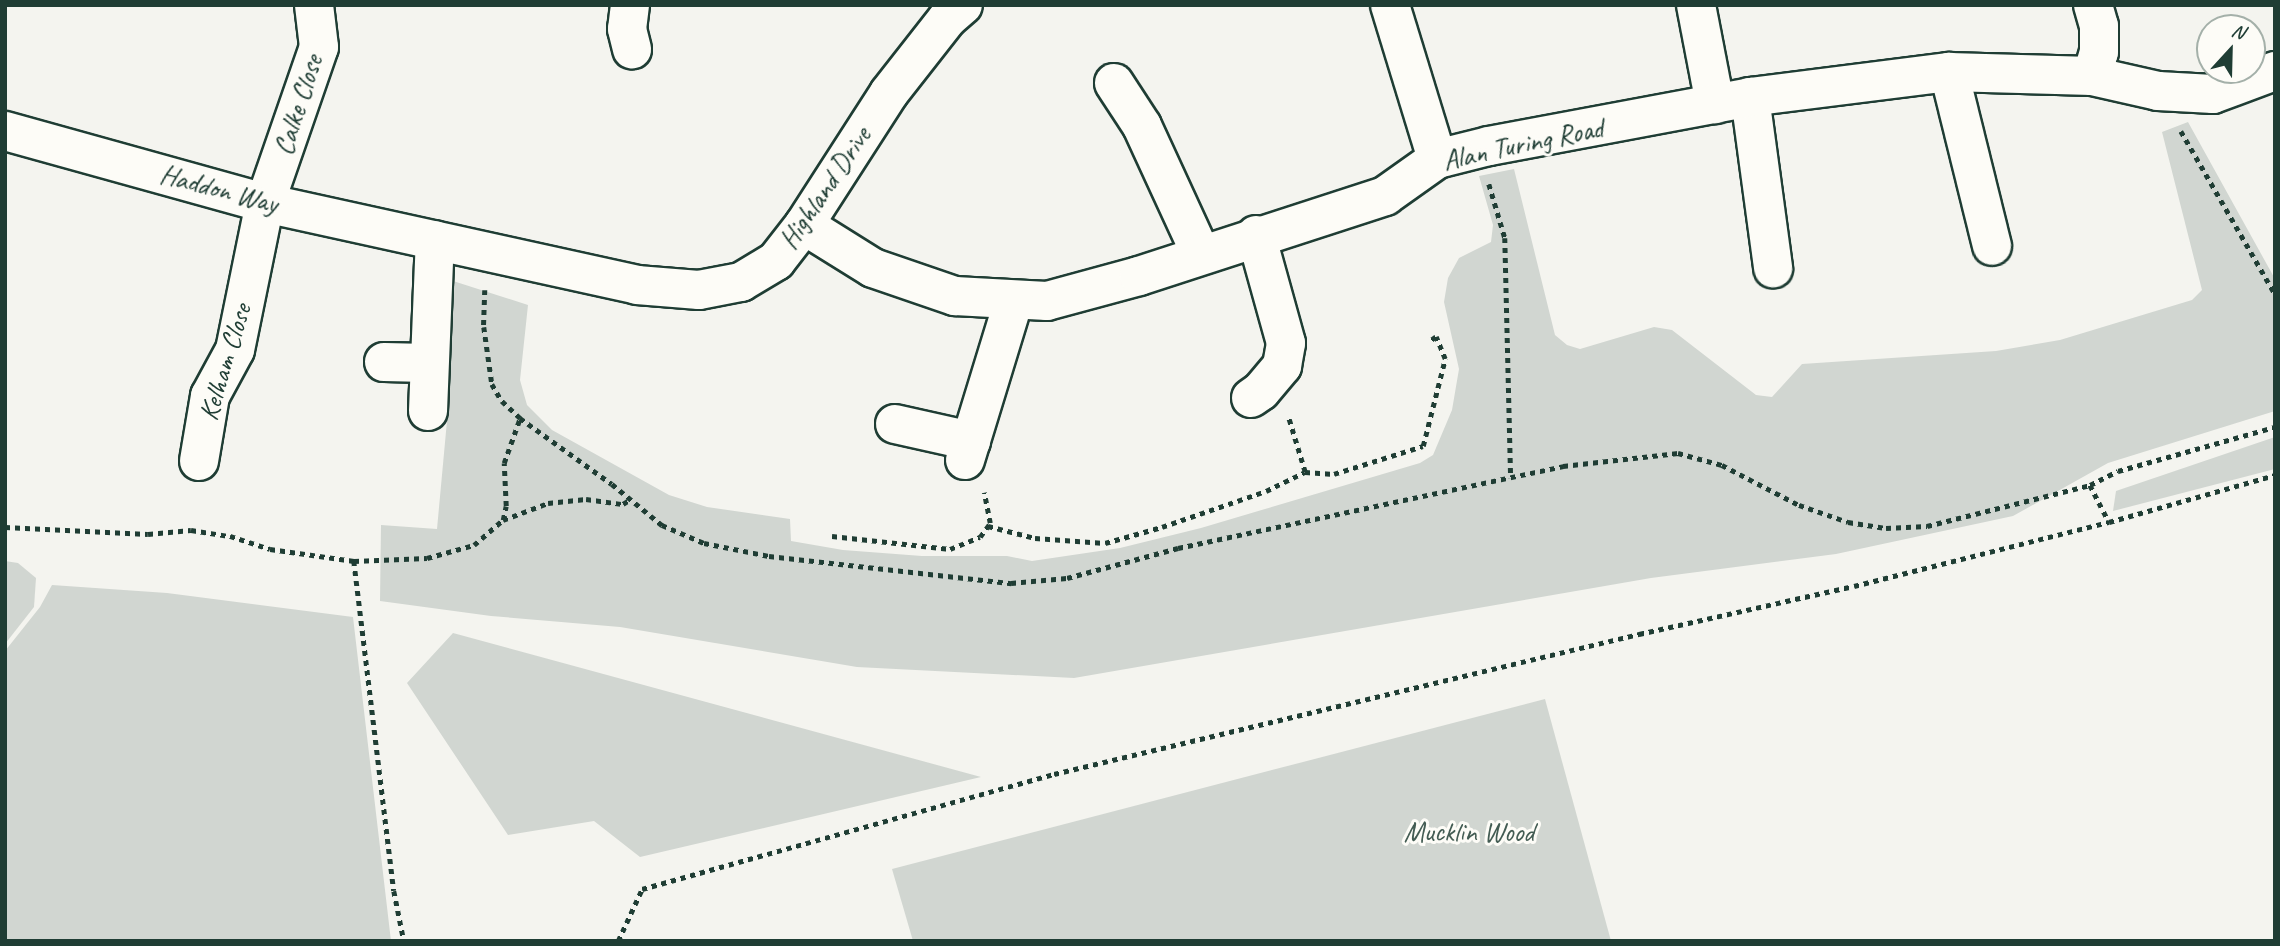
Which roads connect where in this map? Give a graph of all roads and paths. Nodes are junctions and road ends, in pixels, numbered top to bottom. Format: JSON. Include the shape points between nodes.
{"nodes":[{"id":1,"x":314,"y":5,"type":"edge"},
{"id":2,"x":630,"y":5,"type":"edge"},
{"id":3,"x":1390,"y":5,"type":"edge"},
{"id":4,"x":1696,"y":5,"type":"edge"},
{"id":5,"x":2093,"y":5,"type":"edge"},
{"id":6,"x":947,"y":10,"type":"edge"},
{"id":7,"x":632,"y":49,"type":"dead end"},
{"id":8,"x":2275,"y":71,"type":"edge"},
{"id":9,"x":1949,"y":72,"type":"junction"},
{"id":10,"x":2092,"y":76,"type":"junction"},
{"id":11,"x":1114,"y":83,"type":"dead end"},
{"id":12,"x":2158,"y":90,"type":"junction"},
{"id":13,"x":1732,"y":101,"type":"junction"},
{"id":14,"x":5,"y":131,"type":"edge"},
{"id":15,"x":1489,"y":146,"type":"junction"},
{"id":16,"x":1437,"y":159,"type":"junction"},
{"id":17,"x":265,"y":203,"type":"junction"},
{"id":18,"x":804,"y":225,"type":"junction"},
{"id":19,"x":1256,"y":236,"type":"junction"},
{"id":20,"x":435,"y":240,"type":"junction"},
{"id":21,"x":1992,"y":246,"type":"dead end"},
{"id":22,"x":485,"y":250,"type":"junction"},
{"id":23,"x":1201,"y":254,"type":"junction"},
{"id":24,"x":1773,"y":268,"type":"dead end"},
{"id":25,"x":2275,"y":294,"type":"edge"},
{"id":26,"x":1014,"y":300,"type":"junction"},
{"id":27,"x":1430,"y":342,"type":"dead end"},
{"id":28,"x":384,"y":362,"type":"dead end"},
{"id":29,"x":428,"y":363,"type":"junction"},
{"id":30,"x":1262,"y":387,"type":"joint"},
{"id":31,"x":428,"y":411,"type":"dead end"},
{"id":32,"x":520,"y":418,"type":"junction"},
{"id":33,"x":895,"y":424,"type":"dead end"},
{"id":34,"x":2275,"y":427,"type":"edge"},
{"id":35,"x":211,"y":448,"type":"dead end"},
{"id":36,"x":968,"y":451,"type":"junction"},
{"id":37,"x":1305,"y":472,"type":"junction"},
{"id":38,"x":2275,"y":475,"type":"edge"},
{"id":39,"x":1511,"y":478,"type":"junction"},
{"id":40,"x":2090,"y":485,"type":"junction"},
{"id":41,"x":631,"y":499,"type":"junction"},
{"id":42,"x":503,"y":520,"type":"junction"},
{"id":43,"x":2109,"y":522,"type":"junction"},
{"id":44,"x":988,"y":526,"type":"junction"},
{"id":45,"x":5,"y":527,"type":"edge"},
{"id":46,"x":832,"y":536,"type":"dead end"},
{"id":47,"x":354,"y":561,"type":"junction"},
{"id":48,"x":404,"y":941,"type":"edge"},
{"id":49,"x":618,"y":941,"type":"edge"}],
"edges":[{"from":1,"to":17,"type":"street","name":"Calke Close","via":[[319,47]]},
{"from":2,"to":7,"type":"street","via":[[627,29]]},
{"from":3,"to":16,"type":"street"},
{"from":4,"to":13,"type":"street"},
{"from":5,"to":10,"type":"street","via":[[2099,52]]},
{"from":6,"to":18,"type":"street","name":"Highland Drive"},
{"from":8,"to":12,"type":"street","name":"Alan Turing Road","via":[[2213,93]]},
{"from":9,"to":10,"type":"street","name":"Alan Turing Road"},
{"from":9,"to":13,"type":"street","name":"Alan Turing Road"},
{"from":9,"to":21,"type":"street"},
{"from":10,"to":12,"type":"street","name":"Alan Turing Road"},
{"from":11,"to":23,"type":"street","via":[[1142,127]]},
{"from":12,"to":25,"type":"path"},
{"from":13,"to":15,"type":"street","name":"Alan Turing Road"},
{"from":13,"to":24,"type":"street"},
{"from":14,"to":17,"type":"street","name":"Haddon Way"},
{"from":15,"to":16,"type":"street","name":"Alan Turing Road"},
{"from":15,"to":39,"type":"path","via":[[1486,175],[1505,238]]},
{"from":16,"to":19,"type":"street","name":"Alan Turing Road","via":[[1385,196]]},
{"from":17,"to":20,"type":"street","name":"Haddon Way"},
{"from":17,"to":35,"type":"street","name":"Kelham Close","via":[[235,351],[210,396]]},
{"from":18,"to":22,"type":"street","name":"Highland Drive","via":[[776,261],[741,282],[699,290],[638,285]]},
{"from":18,"to":26,"type":"street","name":"Alan Turing Road","via":[[873,268],[955,296]]},
{"from":19,"to":23,"type":"street","name":"Alan Turing Road"},
{"from":19,"to":30,"type":"street","via":[[1286,343],[1282,366]]},
{"from":20,"to":22,"type":"street","name":"Highland Drive"},
{"from":20,"to":29,"type":"street"},
{"from":22,"to":32,"type":"path","via":[[484,327],[492,384]]},
{"from":23,"to":26,"type":"street","name":"Alan Turing Road","via":[[1047,301]]},
{"from":26,"to":36,"type":"street"},
{"from":27,"to":37,"type":"path","via":[[1436,337],[1445,359],[1423,446],[1334,474]]},
{"from":28,"to":29,"type":"street"},
{"from":29,"to":31,"type":"street"},
{"from":30,"to":37,"type":"path"},
{"from":32,"to":41,"type":"path"},
{"from":32,"to":42,"type":"path","via":[[504,463]]},
{"from":33,"to":36,"type":"street"},
{"from":34,"to":40,"type":"path","via":[[2118,471]]},
{"from":36,"to":44,"type":"path","via":[[981,477]]},
{"from":37,"to":44,"type":"path","via":[[1253,495],[1105,543],[1035,538]]},
{"from":38,"to":43,"type":"path"},
{"from":39,"to":40,"type":"path","via":[[1563,466],[1678,453],[1721,464],[1799,505],[1848,522],[1886,528],[1927,526]]},
{"from":39,"to":41,"type":"path","via":[[1178,548],[1067,578],[1011,583],[769,556],[704,543],[662,525]]},
{"from":40,"to":43,"type":"path"},
{"from":41,"to":42,"type":"path","via":[[623,504],[586,499],[548,503]]},
{"from":42,"to":47,"type":"path","via":[[462,550],[427,558]]},
{"from":43,"to":49,"type":"path","via":[[1054,774],[642,889]]},
{"from":44,"to":46,"type":"path","via":[[980,537],[950,549]]},
{"from":45,"to":47,"type":"path","via":[[148,534],[191,530],[271,549]]},
{"from":47,"to":48,"type":"path"}]}
